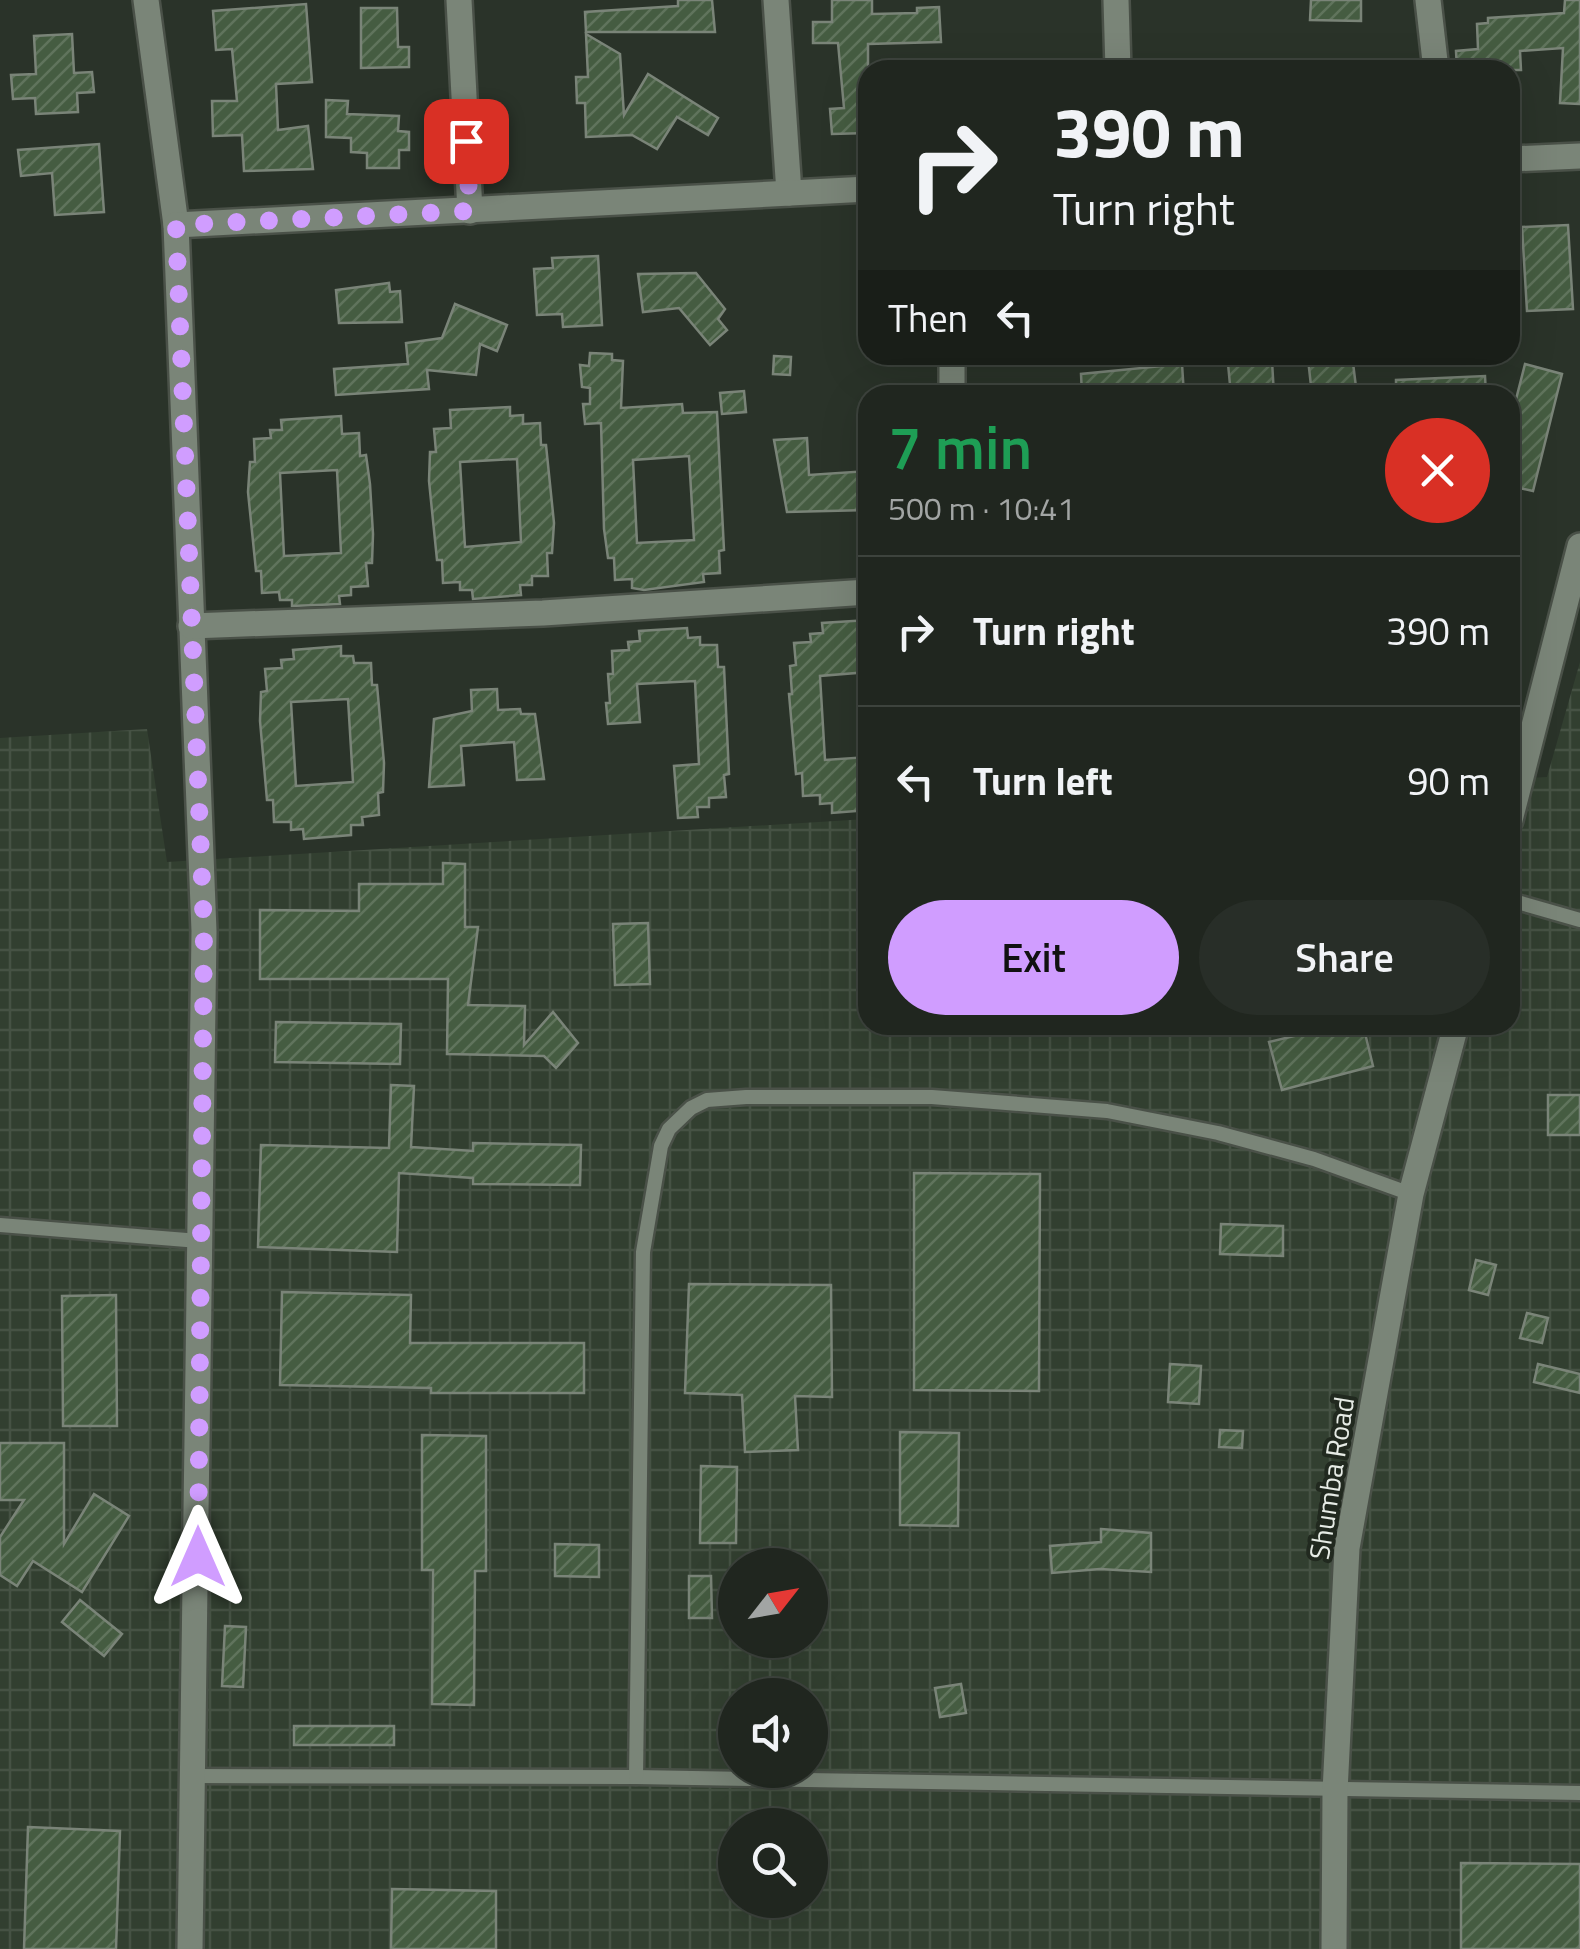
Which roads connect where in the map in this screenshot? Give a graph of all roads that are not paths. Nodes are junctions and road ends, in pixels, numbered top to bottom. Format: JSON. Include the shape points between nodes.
{"nodes":[{"id":1,"x":146,"y":0,"type":"edge"},
{"id":2,"x":459,"y":0,"type":"edge"},
{"id":3,"x":776,"y":0,"type":"edge"},
{"id":4,"x":1116,"y":0,"type":"edge"},
{"id":5,"x":1428,"y":0,"type":"edge"},
{"id":6,"x":1118,"y":60,"type":"edge"},
{"id":7,"x":1435,"y":60,"type":"edge"},
{"id":8,"x":1580,"y":156,"type":"edge"},
{"id":9,"x":1520,"y":159,"type":"edge"},
{"id":10,"x":858,"y":190,"type":"edge"},
{"id":11,"x":789,"y":193,"type":"junction"},
{"id":12,"x":470,"y":211,"type":"junction"},
{"id":13,"x":176,"y":225,"type":"junction"},
{"id":14,"x":1580,"y":546,"type":"edge"},
{"id":15,"x":858,"y":593,"type":"edge"},
{"id":16,"x":191,"y":626,"type":"junction"},
{"id":17,"x":1520,"y":781,"type":"edge"},
{"id":18,"x":1520,"y":903,"type":"edge"},
{"id":19,"x":1580,"y":920,"type":"edge"},
{"id":20,"x":1453,"y":1035,"type":"edge"},
{"id":21,"x":1411,"y":1194,"type":"junction"},
{"id":22,"x":0,"y":1225,"type":"edge"},
{"id":23,"x":199,"y":1241,"type":"junction"},
{"id":24,"x":192,"y":1776,"type":"junction"},
{"id":25,"x":636,"y":1778,"type":"junction"},
{"id":26,"x":1335,"y":1792,"type":"junction"},
{"id":27,"x":1580,"y":1793,"type":"edge"},
{"id":28,"x":190,"y":1949,"type":"edge"},
{"id":29,"x":1334,"y":1949,"type":"edge"}],
"edges":[{"from":1,"to":13,"type":"street"},
{"from":2,"to":12,"type":"street"},
{"from":3,"to":11,"type":"street"},
{"from":4,"to":6,"type":"street"},
{"from":5,"to":7,"type":"street"},
{"from":8,"to":9,"type":"street"},
{"from":10,"to":11,"type":"street"},
{"from":11,"to":12,"type":"street"},
{"from":12,"to":13,"type":"street"},
{"from":13,"to":16,"type":"street"},
{"from":14,"to":17,"type":"street"},
{"from":15,"to":16,"type":"street"},
{"from":16,"to":23,"type":"street","via":[[204,931]]},
{"from":18,"to":19,"type":"lane"},
{"from":20,"to":21,"type":"street","name":"Shumba Road"},
{"from":21,"to":25,"type":"lane","via":[[1314,1158],[1107,1111],[932,1097],[746,1097],[691,1108],[661,1146],[643,1252]]},
{"from":21,"to":26,"type":"street","name":"Shumba Road","via":[[1347,1548]]},
{"from":22,"to":23,"type":"lane"},
{"from":23,"to":24,"type":"street"},
{"from":24,"to":25,"type":"lane"},
{"from":24,"to":28,"type":"street"},
{"from":25,"to":26,"type":"lane"},
{"from":26,"to":27,"type":"lane"},
{"from":26,"to":29,"type":"street","name":"Shumba Road"}]}
